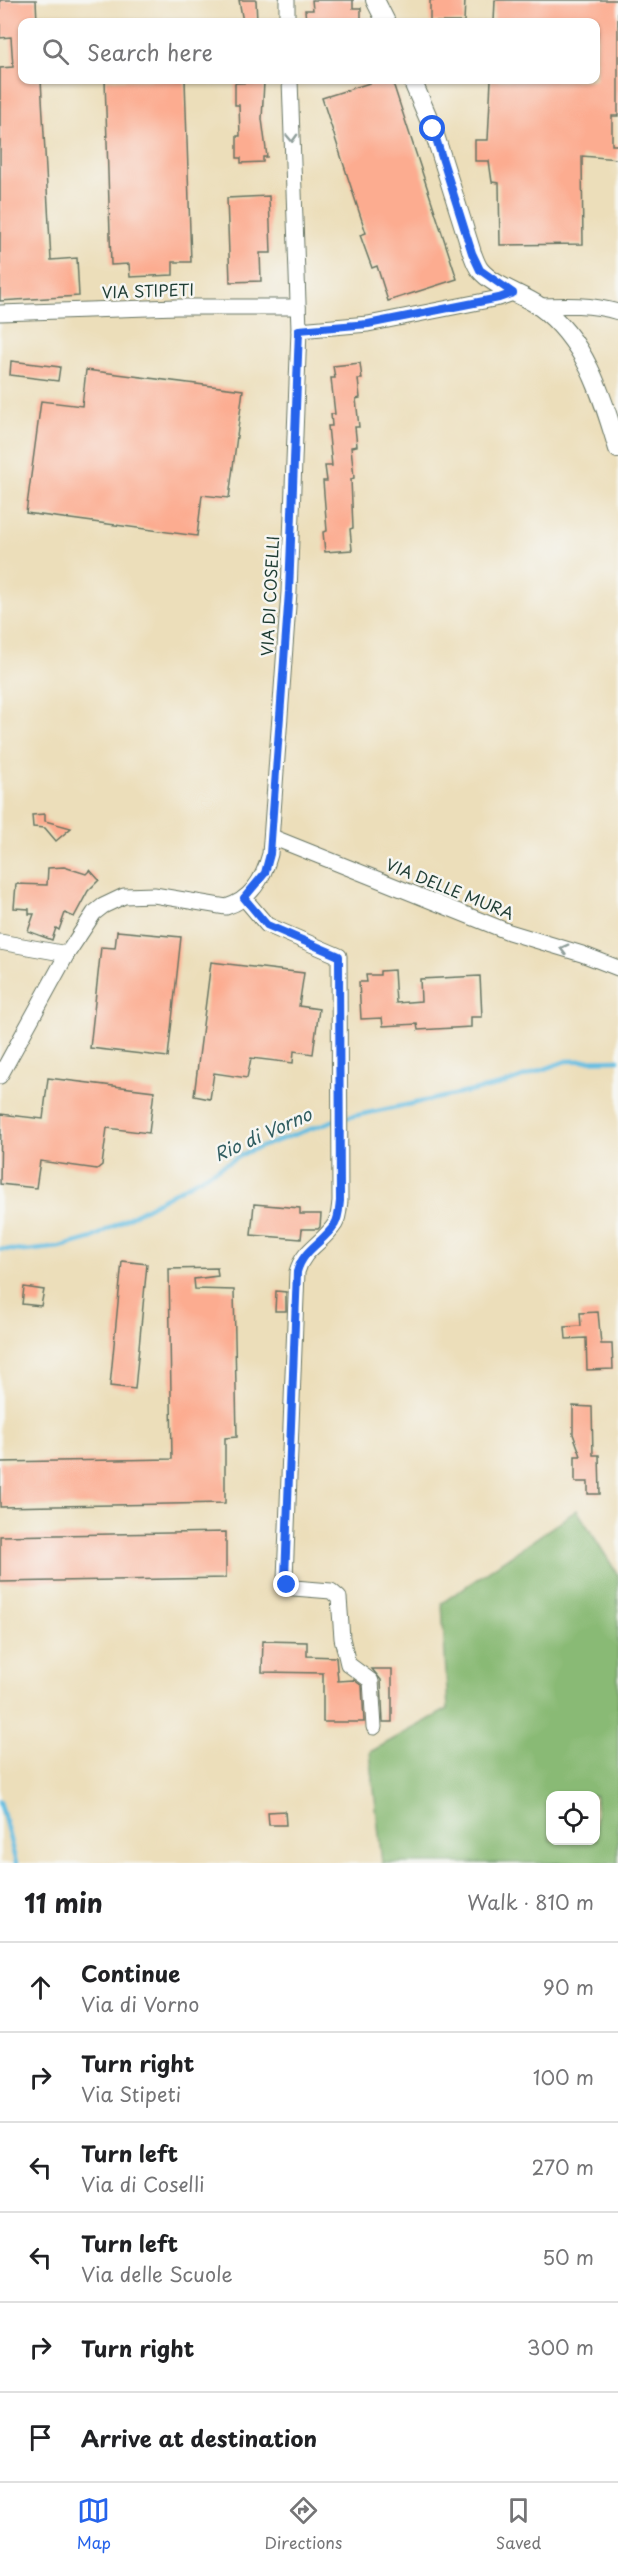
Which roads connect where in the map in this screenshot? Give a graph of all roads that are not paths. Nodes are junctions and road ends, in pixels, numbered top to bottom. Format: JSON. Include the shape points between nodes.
{"nodes":[{"id":1,"x":286,"y":0,"type":"edge"},
{"id":2,"x":375,"y":0,"type":"edge"},
{"id":3,"x":287,"y":18,"type":"edge"},
{"id":4,"x":384,"y":18,"type":"edge"},
{"id":5,"x":290,"y":84,"type":"edge"},
{"id":6,"x":414,"y":84,"type":"edge"},
{"id":7,"x":513,"y":293,"type":"junction"},
{"id":8,"x":298,"y":306,"type":"junction"},
{"id":9,"x":538,"y":306,"type":"junction"},
{"id":10,"x":618,"y":312,"type":"edge"},
{"id":11,"x":0,"y":313,"type":"edge"},
{"id":12,"x":299,"y":330,"type":"junction"},
{"id":13,"x":618,"y":449,"type":"edge"},
{"id":14,"x":272,"y":837,"type":"junction"},
{"id":15,"x":244,"y":898,"type":"junction"},
{"id":16,"x":0,"y":942,"type":"edge"},
{"id":17,"x":67,"y":954,"type":"junction"},
{"id":18,"x":618,"y":968,"type":"edge"},
{"id":19,"x":0,"y":1077,"type":"edge"},
{"id":20,"x":374,"y":1727,"type":"dead end"}],
"edges":[{"from":1,"to":3,"type":"street"},
{"from":2,"to":4,"type":"street"},
{"from":5,"to":8,"type":"street","name":"VIA DI COSELLI","one_way":true},
{"from":6,"to":7,"type":"street","via":[[433,129],[480,270]]},
{"from":7,"to":9,"type":"street"},
{"from":7,"to":12,"type":"street","via":[[368,324]]},
{"from":8,"to":11,"type":"street","name":"VIA STIPETI"},
{"from":8,"to":12,"type":"street","name":"VIA DI COSELLI"},
{"from":9,"to":10,"type":"street","via":[[574,305]]},
{"from":9,"to":13,"type":"street","via":[[566,332],[583,356],[599,387]]},
{"from":12,"to":14,"type":"street","name":"VIA DI COSELLI","via":[[289,592]]},
{"from":14,"to":15,"type":"street","name":"VIA DI COSELLI","via":[[265,873]]},
{"from":18,"to":14,"type":"street","name":"VIA DELLE MURA","one_way":true,"via":[[508,932]]},
{"from":15,"to":17,"type":"street","via":[[226,907],[154,895],[124,896],[94,913]]},
{"from":15,"to":20,"type":"street","via":[[267,925],[339,956],[338,1217],[300,1260],[297,1272],[285,1578],[287,1585],[294,1588],[331,1591],[339,1598],[348,1664],[371,1681]]},
{"from":16,"to":17,"type":"street"},
{"from":17,"to":19,"type":"street"}]}
